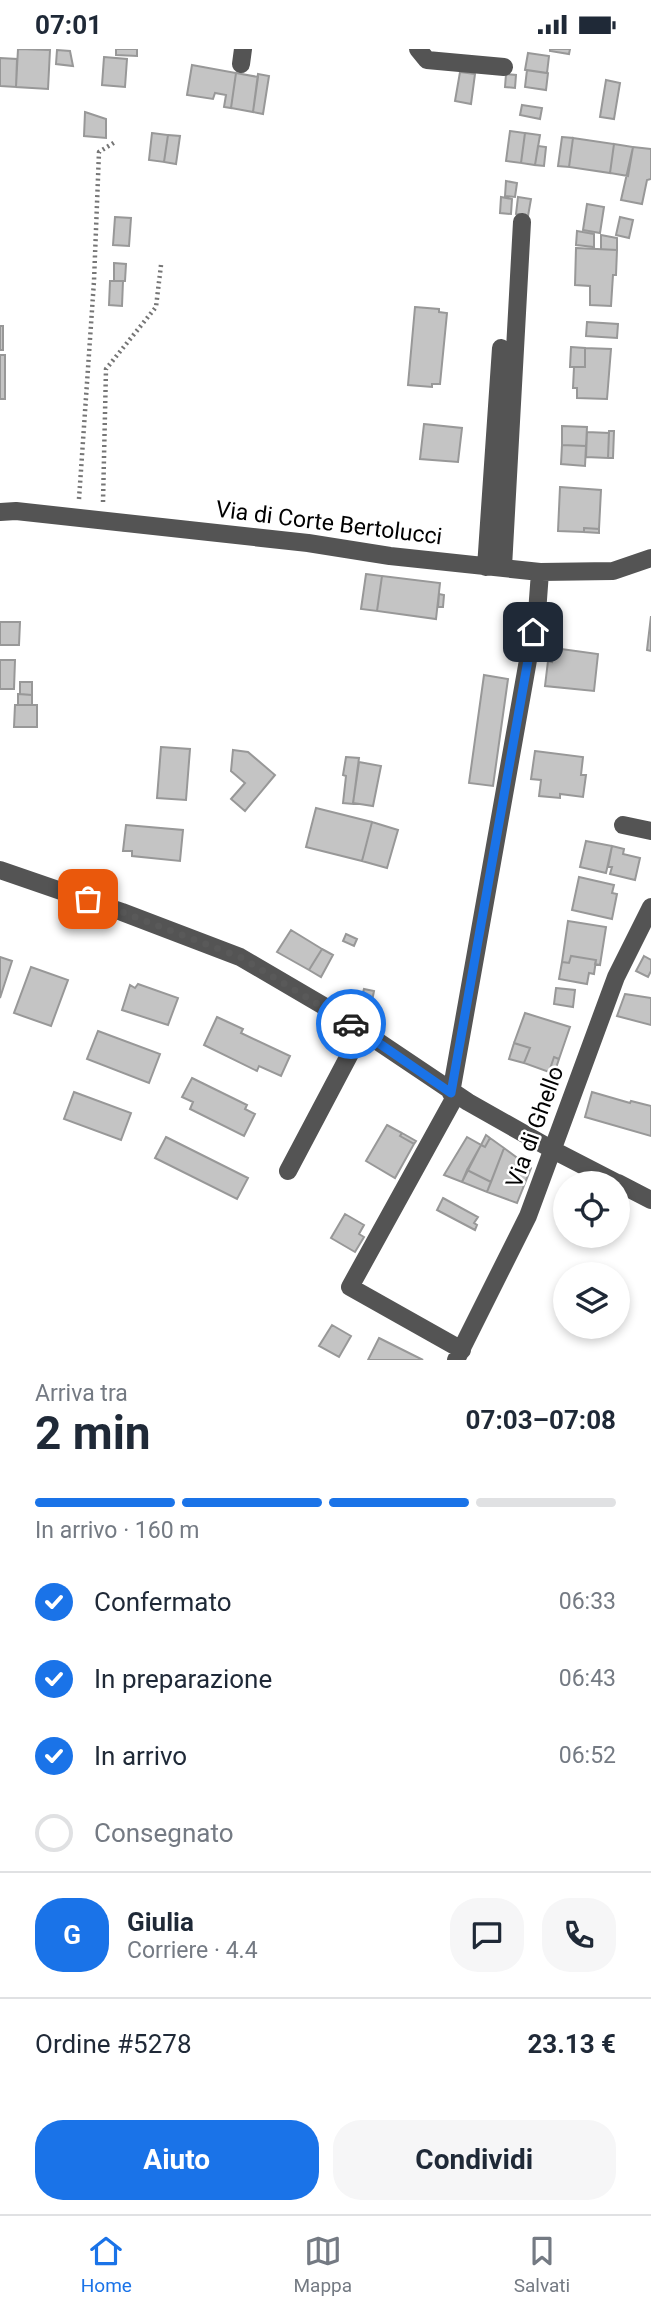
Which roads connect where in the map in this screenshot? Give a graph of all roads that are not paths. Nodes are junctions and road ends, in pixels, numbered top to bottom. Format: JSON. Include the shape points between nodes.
{"nodes":[{"id":1,"x":418,"y":49,"type":"edge"},
{"id":2,"x":504,"y":67,"type":"dead end"},
{"id":3,"x":522,"y":222,"type":"dead end"},
{"id":4,"x":501,"y":348,"type":"dead end"},
{"id":5,"x":0,"y":512,"type":"edge"},
{"id":6,"x":651,"y":558,"type":"edge"},
{"id":7,"x":495,"y":567,"type":"junction"},
{"id":8,"x":540,"y":572,"type":"junction"},
{"id":9,"x":537,"y":613,"type":"dead end"},
{"id":10,"x":533,"y":632,"type":"dead end"},
{"id":11,"x":623,"y":825,"type":"dead end"},
{"id":12,"x":651,"y":831,"type":"edge"},
{"id":13,"x":0,"y":870,"type":"edge"},
{"id":14,"x":651,"y":907,"type":"edge"},
{"id":15,"x":362,"y":1031,"type":"junction"},
{"id":16,"x":453,"y":1094,"type":"junction"},
{"id":17,"x":553,"y":1150,"type":"junction"},
{"id":18,"x":288,"y":1171,"type":"dead end"},
{"id":19,"x":594,"y":1171,"type":"edge"},
{"id":20,"x":630,"y":1190,"type":"edge"},
{"id":21,"x":651,"y":1200,"type":"edge"},
{"id":22,"x":459,"y":1355,"type":"edge"}],
"edges":[{"from":1,"to":2,"type":"street","via":[[426,60]]},
{"from":3,"to":7,"type":"street"},
{"from":4,"to":7,"type":"street"},
{"from":5,"to":7,"type":"street","name":"Via di Corte Bertolucci"},
{"from":6,"to":8,"type":"street","name":"Via di Corte Bertolucci","via":[[613,571]]},
{"from":7,"to":8,"type":"street","name":"Via di Corte Bertolucci"},
{"from":8,"to":9,"type":"street"},
{"from":10,"to":16,"type":"street"},
{"from":11,"to":12,"type":"street"},
{"from":13,"to":15,"type":"street","via":[[240,957]]},
{"from":14,"to":17,"type":"street","name":"Via di Ghello","via":[[616,977]]},
{"from":15,"to":16,"type":"street"},
{"from":15,"to":18,"type":"street"},
{"from":16,"to":17,"type":"street"},
{"from":16,"to":22,"type":"street","via":[[350,1287]]},
{"from":17,"to":19,"type":"street"},
{"from":17,"to":22,"type":"street","name":"Via di Ghello","via":[[528,1216]]},
{"from":20,"to":21,"type":"street"}]}
